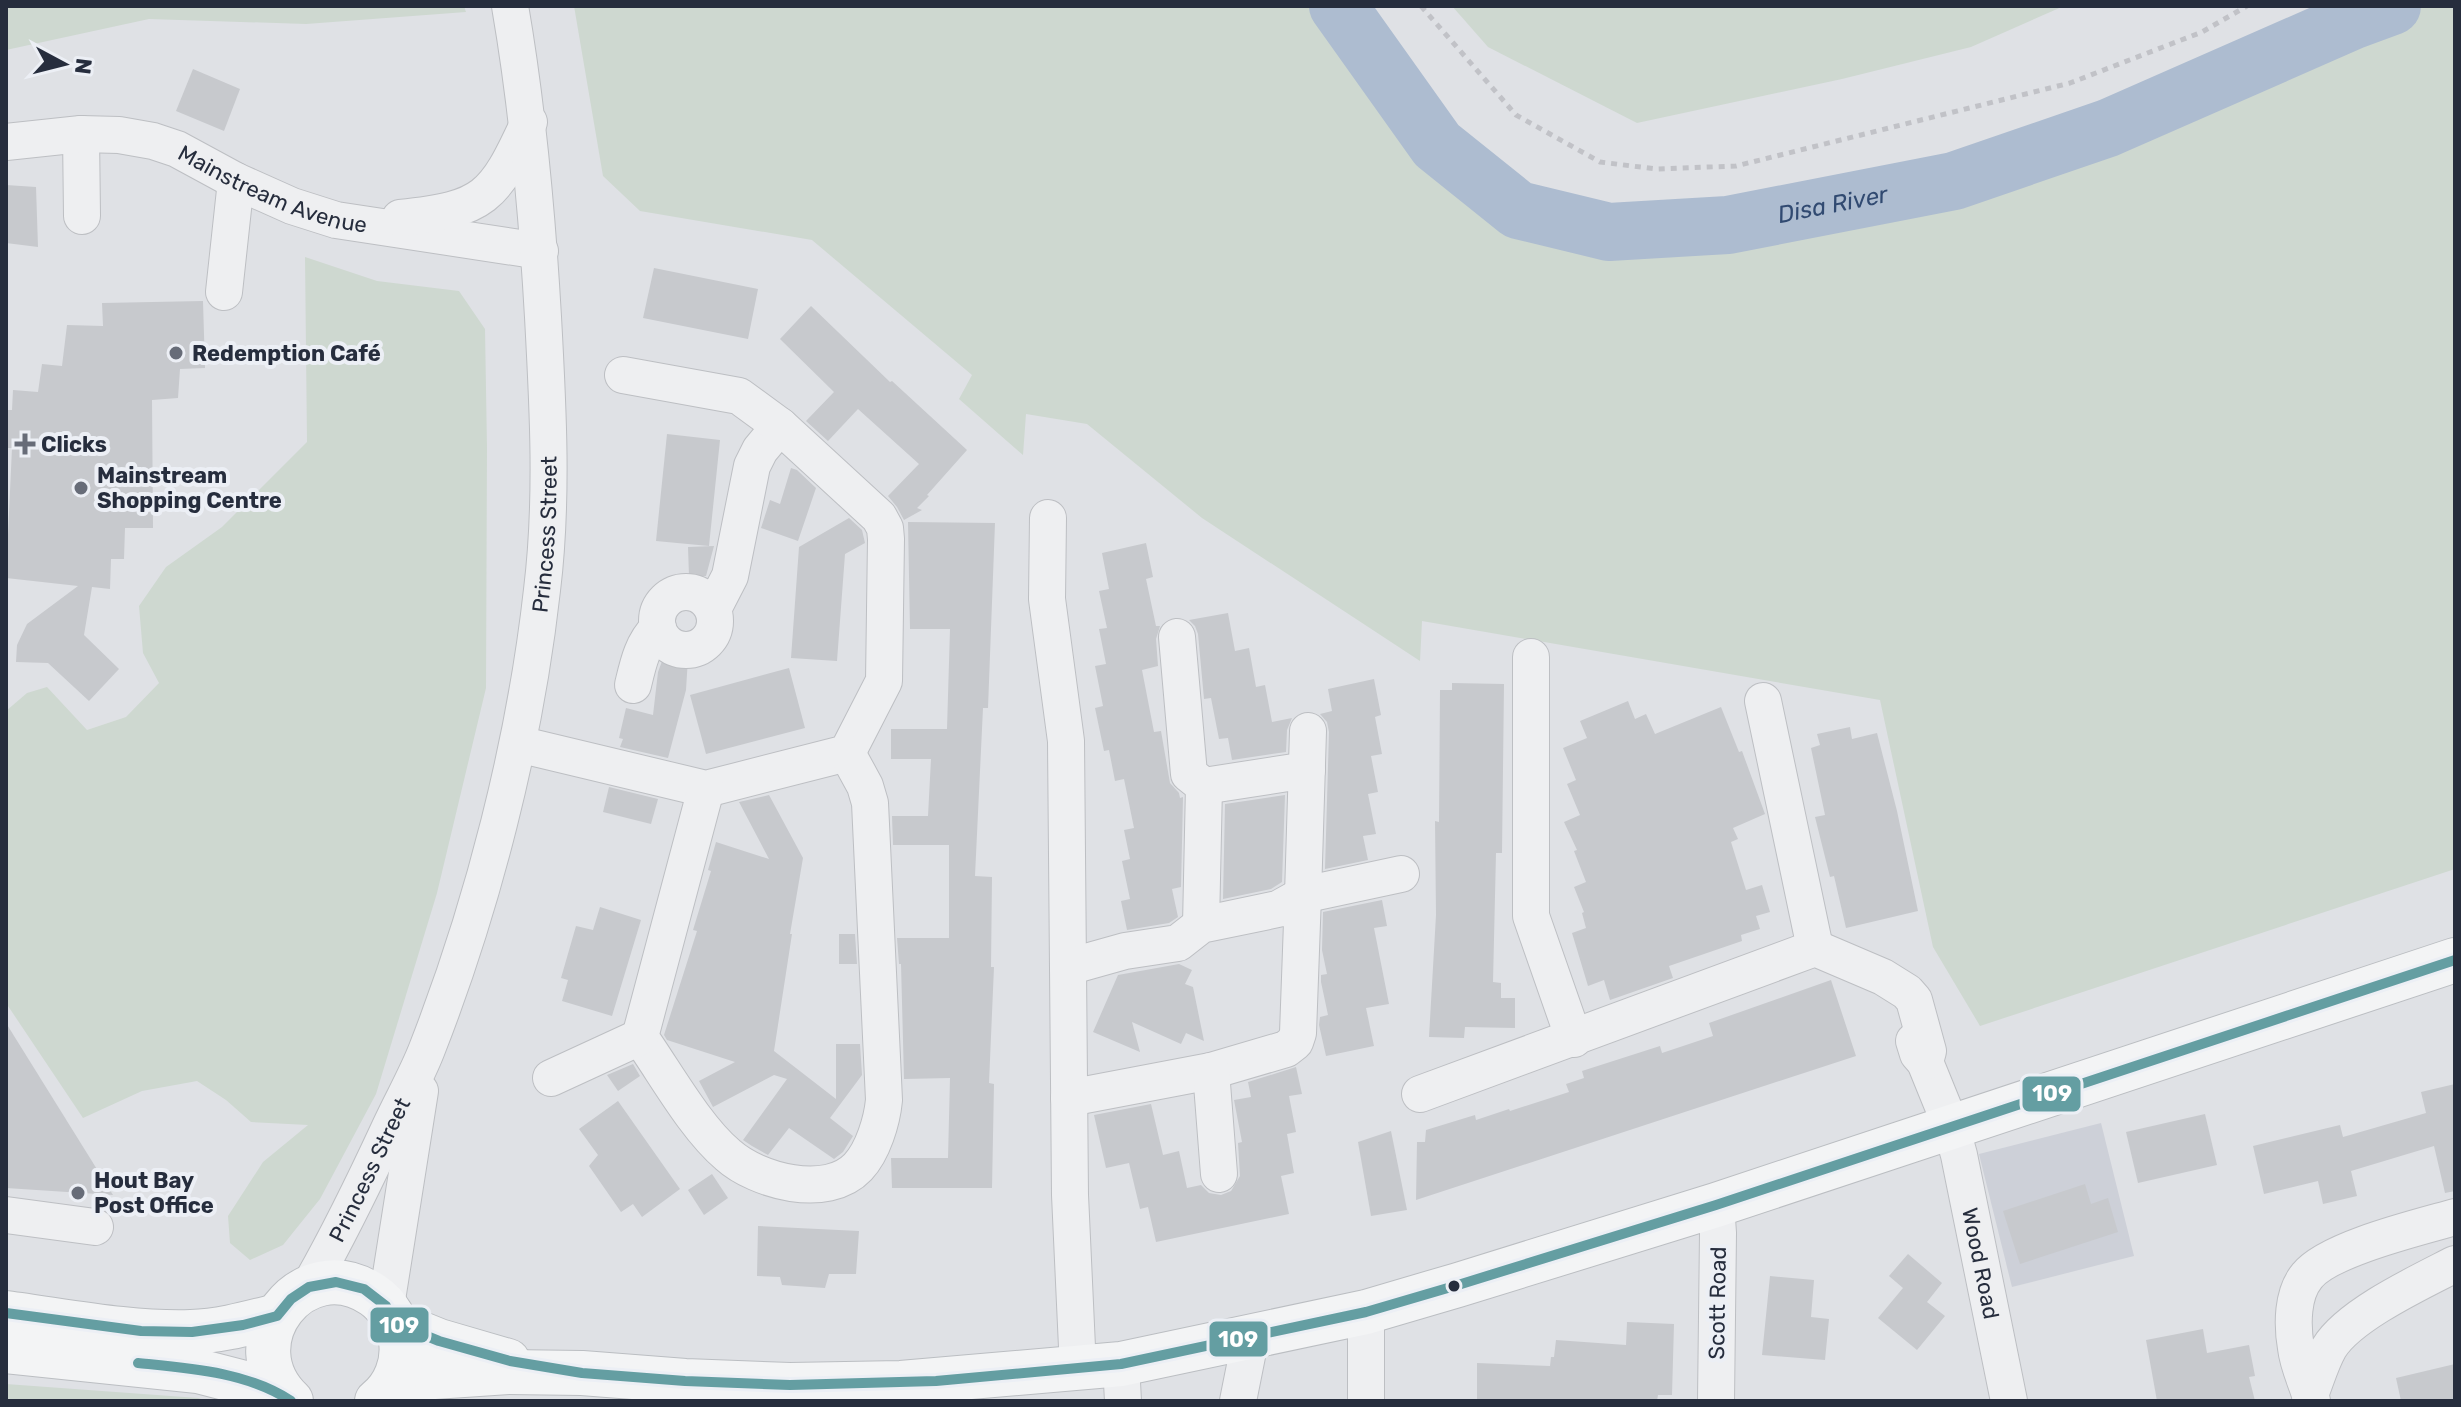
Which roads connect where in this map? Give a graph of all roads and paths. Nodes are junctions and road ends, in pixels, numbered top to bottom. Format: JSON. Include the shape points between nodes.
{"nodes":[{"id":1,"x":510,"y":6,"type":"edge"},
{"id":2,"x":1421,"y":6,"type":"edge"},
{"id":3,"x":2247,"y":6,"type":"edge"},
{"id":4,"x":529,"y":122,"type":"junction"},
{"id":5,"x":81,"y":134,"type":"junction"},
{"id":6,"x":6,"y":142,"type":"edge"},
{"id":7,"x":236,"y":181,"type":"junction"},
{"id":8,"x":82,"y":216,"type":"dead end"},
{"id":9,"x":351,"y":222,"type":"junction"},
{"id":10,"x":540,"y":251,"type":"junction"},
{"id":11,"x":224,"y":292,"type":"dead end"},
{"id":12,"x":623,"y":375,"type":"dead end"},
{"id":13,"x":780,"y":426,"type":"junction"},
{"id":14,"x":1048,"y":518,"type":"dead end"},
{"id":15,"x":1177,"y":637,"type":"dead end"},
{"id":16,"x":1531,"y":657,"type":"dead end"},
{"id":17,"x":633,"y":685,"type":"dead end"},
{"id":18,"x":1763,"y":701,"type":"dead end"},
{"id":19,"x":1308,"y":731,"type":"dead end"},
{"id":20,"x":518,"y":744,"type":"junction"},
{"id":21,"x":847,"y":753,"type":"junction"},
{"id":22,"x":1307,"y":770,"type":"junction"},
{"id":23,"x":1185,"y":779,"type":"junction"},
{"id":24,"x":706,"y":789,"type":"junction"},
{"id":25,"x":1401,"y":874,"type":"dead end"},
{"id":26,"x":1303,"y":895,"type":"junction"},
{"id":27,"x":1201,"y":925,"type":"junction"},
{"id":28,"x":1815,"y":948,"type":"junction"},
{"id":29,"x":2455,"y":960,"type":"edge"},
{"id":30,"x":1068,"y":967,"type":"junction"},
{"id":31,"x":640,"y":1037,"type":"junction"},
{"id":32,"x":1574,"y":1039,"type":"junction"},
{"id":33,"x":427,"y":1050,"type":"junction"},
{"id":34,"x":1211,"y":1071,"type":"junction"},
{"id":35,"x":551,"y":1078,"type":"dead end"},
{"id":36,"x":1420,"y":1094,"type":"dead end"},
{"id":37,"x":1069,"y":1098,"type":"junction"},
{"id":38,"x":1951,"y":1126,"type":"junction"},
{"id":39,"x":1219,"y":1174,"type":"dead end"},
{"id":40,"x":1716,"y":1205,"type":"junction"},
{"id":41,"x":6,"y":1215,"type":"edge"},
{"id":42,"x":2455,"y":1217,"type":"edge"},
{"id":43,"x":95,"y":1227,"type":"dead end"},
{"id":44,"x":2455,"y":1264,"type":"edge"},
{"id":45,"x":309,"y":1287,"type":"junction"},
{"id":46,"x":1366,"y":1312,"type":"junction"},
{"id":47,"x":6,"y":1313,"type":"edge"},
{"id":48,"x":391,"y":1315,"type":"junction"},
{"id":49,"x":277,"y":1316,"type":"junction"},
{"id":50,"x":1251,"y":1336,"type":"junction"},
{"id":51,"x":6,"y":1351,"type":"edge"},
{"id":52,"x":1078,"y":1369,"type":"junction"},
{"id":53,"x":582,"y":1373,"type":"junction"},
{"id":54,"x":1122,"y":1382,"type":"edge"},
{"id":55,"x":1021,"y":1388,"type":"edge"},
{"id":56,"x":385,"y":1392,"type":"edge"},
{"id":57,"x":287,"y":1397,"type":"edge"},
{"id":58,"x":2311,"y":1398,"type":"edge"},
{"id":59,"x":1238,"y":1401,"type":"edge"},
{"id":60,"x":1366,"y":1401,"type":"edge"},
{"id":61,"x":1716,"y":1401,"type":"edge"},
{"id":62,"x":2009,"y":1401,"type":"edge"}],
"edges":[{"from":1,"to":4,"type":"street","name":"Princess Street"},
{"from":2,"to":3,"type":"path","via":[[1516,115],[1600,162],[1656,169],[1736,166],[2070,83],[2202,32]]},
{"from":4,"to":9,"type":"street","via":[[485,196],[445,213]]},
{"from":4,"to":10,"type":"street","name":"Princess Street"},
{"from":5,"to":6,"type":"street","name":"Mainstream Avenue"},
{"from":5,"to":7,"type":"street","name":"Mainstream Avenue","via":[[153,141]]},
{"from":5,"to":8,"type":"street"},
{"from":7,"to":9,"type":"street","name":"Mainstream Avenue","via":[[292,206]]},
{"from":7,"to":11,"type":"street"},
{"from":9,"to":10,"type":"street","name":"Mainstream Avenue"},
{"from":10,"to":20,"type":"street","name":"Princess Street","via":[[547,507],[543,588]]},
{"from":12,"to":13,"type":"street","via":[[739,396]]},
{"from":13,"to":17,"type":"street","via":[[752,466],[730,576],[713,609],[700,595],[672,595],[659,609],[658,628],[641,654]]},
{"from":13,"to":21,"type":"street","via":[[885,528],[884,681]]},
{"from":14,"to":30,"type":"street","via":[[1047,599],[1066,741]]},
{"from":15,"to":23,"type":"street"},
{"from":16,"to":32,"type":"street","via":[[1531,916]]},
{"from":18,"to":28,"type":"street"},
{"from":19,"to":22,"type":"street"},
{"from":20,"to":24,"type":"street"},
{"from":20,"to":33,"type":"street","name":"Princess Street","via":[[487,864]]},
{"from":21,"to":24,"type":"street"},
{"from":21,"to":31,"type":"street","via":[[870,803],[884,1100],[879,1130],[858,1167],[828,1184],[788,1183],[745,1169],[710,1138]]},
{"from":22,"to":23,"type":"street"},
{"from":22,"to":26,"type":"street"},
{"from":23,"to":27,"type":"street"},
{"from":24,"to":31,"type":"street"},
{"from":25,"to":26,"type":"street"},
{"from":26,"to":27,"type":"street","via":[[1278,909]]},
{"from":26,"to":34,"type":"street","via":[[1297,1038],[1286,1049]]},
{"from":27,"to":30,"type":"street","via":[[1178,943]]},
{"from":28,"to":32,"type":"street"},
{"from":28,"to":38,"type":"street","name":"Wood Road","via":[[1898,986],[1918,1054]]},
{"from":29,"to":38,"type":"main road"},
{"from":30,"to":37,"type":"street"},
{"from":31,"to":35,"type":"street"},
{"from":32,"to":36,"type":"street"},
{"from":33,"to":45,"type":"street","name":"Princess Street"},
{"from":33,"to":48,"type":"street","name":"Princess Street"},
{"from":34,"to":37,"type":"street"},
{"from":34,"to":39,"type":"street"},
{"from":37,"to":52,"type":"street"},
{"from":38,"to":40,"type":"main road"},
{"from":38,"to":62,"type":"street","name":"Wood Road"},
{"from":40,"to":46,"type":"main road"},
{"from":40,"to":61,"type":"street","name":"Scott Road"},
{"from":41,"to":43,"type":"street"},
{"from":42,"to":58,"type":"street","via":[[2376,1240],[2308,1274],[2294,1312],[2295,1347]]},
{"from":44,"to":58,"type":"street","via":[[2411,1286],[2340,1335],[2329,1348]]},
{"from":45,"to":48,"type":"main road","via":[[350,1284],[376,1296]]},
{"from":45,"to":49,"type":"main road"},
{"from":46,"to":50,"type":"main road"},
{"from":46,"to":60,"type":"street"},
{"from":47,"to":49,"type":"main road","via":[[141,1331],[192,1332]]},
{"from":48,"to":53,"type":"main road","via":[[471,1351]]},
{"from":48,"to":56,"type":"main road","via":[[402,1343],[400,1362]]},
{"from":49,"to":57,"type":"main road","via":[[268,1355],[272,1376]]},
{"from":50,"to":54,"type":"main road"},
{"from":50,"to":59,"type":"street"},
{"from":51,"to":57,"type":"main road","via":[[198,1371]]},
{"from":52,"to":54,"type":"main road"},
{"from":52,"to":55,"type":"main road"},
{"from":53,"to":55,"type":"main road","via":[[790,1385]]},
{"from":53,"to":56,"type":"main road","via":[[467,1374]]}]}
